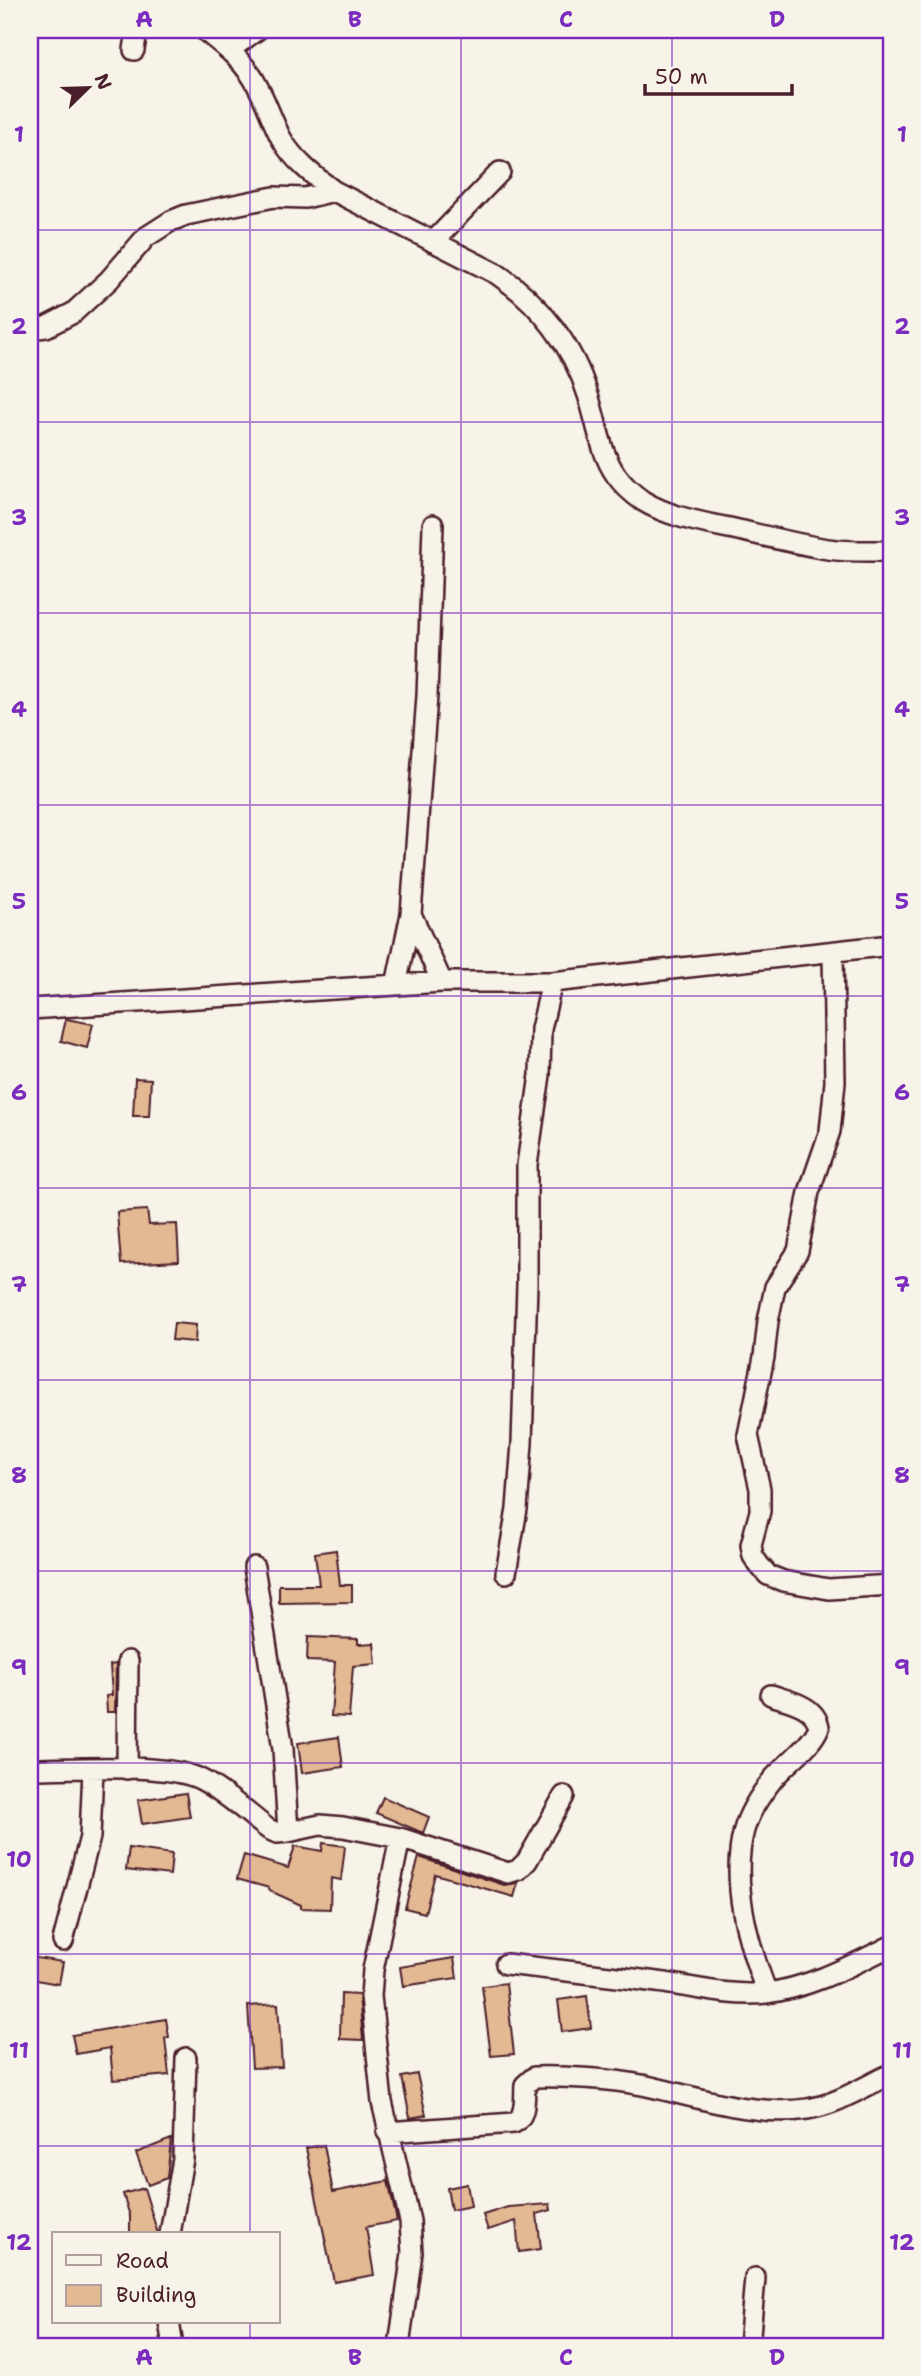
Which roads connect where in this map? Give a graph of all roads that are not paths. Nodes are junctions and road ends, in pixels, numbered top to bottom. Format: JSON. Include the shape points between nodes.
{"nodes":[{"id":1,"x":137,"y":30,"type":"edge"},
{"id":2,"x":204,"y":30,"type":"edge"},
{"id":3,"x":257,"y":30,"type":"edge"},
{"id":4,"x":134,"y":50,"type":"dead end"},
{"id":5,"x":229,"y":50,"type":"junction"},
{"id":6,"x":500,"y":172,"type":"dead end"},
{"id":7,"x":312,"y":175,"type":"junction"},
{"id":8,"x":334,"y":191,"type":"junction"},
{"id":9,"x":305,"y":198,"type":"junction"},
{"id":10,"x":433,"y":242,"type":"junction"},
{"id":11,"x":30,"y":329,"type":"edge"},
{"id":12,"x":433,"y":525,"type":"dead end"},
{"id":13,"x":891,"y":551,"type":"edge"},
{"id":14,"x":411,"y":914,"type":"junction"},
{"id":15,"x":891,"y":945,"type":"edge"},
{"id":16,"x":833,"y":953,"type":"junction"},
{"id":17,"x":442,"y":982,"type":"junction"},
{"id":18,"x":552,"y":982,"type":"junction"},
{"id":19,"x":396,"y":985,"type":"junction"},
{"id":20,"x":30,"y":1009,"type":"edge"},
{"id":21,"x":254,"y":1567,"type":"dead end"},
{"id":22,"x":506,"y":1573,"type":"dead end"},
{"id":23,"x":891,"y":1585,"type":"edge"},
{"id":24,"x":128,"y":1661,"type":"dead end"},
{"id":25,"x":771,"y":1695,"type":"dead end"},
{"id":26,"x":30,"y":1769,"type":"edge"},
{"id":27,"x":93,"y":1769,"type":"junction"},
{"id":28,"x":127,"y":1769,"type":"junction"},
{"id":29,"x":564,"y":1796,"type":"dead end"},
{"id":30,"x":288,"y":1832,"type":"junction"},
{"id":31,"x":400,"y":1838,"type":"junction"},
{"id":32,"x":63,"y":1941,"type":"dead end"},
{"id":33,"x":891,"y":1946,"type":"edge"},
{"id":34,"x":506,"y":1964,"type":"dead end"},
{"id":35,"x":767,"y":1993,"type":"junction"},
{"id":36,"x":186,"y":2058,"type":"dead end"},
{"id":37,"x":891,"y":2074,"type":"edge"},
{"id":38,"x":387,"y":2132,"type":"junction"},
{"id":39,"x":170,"y":2232,"type":"edge"},
{"id":40,"x":755,"y":2278,"type":"dead end"},
{"id":41,"x":169,"y":2324,"type":"edge"},
{"id":42,"x":173,"y":2346,"type":"edge"},
{"id":43,"x":399,"y":2346,"type":"edge"},
{"id":44,"x":749,"y":2346,"type":"edge"}],
"edges":[{"from":1,"to":4,"type":"street"},
{"from":2,"to":5,"type":"street"},
{"from":3,"to":5,"type":"street"},
{"from":5,"to":7,"type":"street","via":[[249,72],[283,141]]},
{"from":6,"to":10,"type":"street"},
{"from":7,"to":8,"type":"street"},
{"from":7,"to":9,"type":"street"},
{"from":8,"to":9,"type":"street"},
{"from":8,"to":10,"type":"street"},
{"from":9,"to":11,"type":"street","via":[[274,197],[171,221],[145,237],[73,313],[46,327]]},
{"from":10,"to":13,"type":"street","via":[[498,274],[558,332],[588,394],[599,438],[615,474],[643,501],[706,523],[829,549]]},
{"from":12,"to":14,"type":"street","via":[[427,696]]},
{"from":14,"to":17,"type":"street"},
{"from":14,"to":19,"type":"street"},
{"from":15,"to":16,"type":"street"},
{"from":16,"to":18,"type":"street"},
{"from":16,"to":23,"type":"street","via":[[835,1082],[830,1131],[809,1192],[798,1251],[775,1287],[768,1321],[748,1435],[760,1489],[751,1545],[759,1565],[783,1581],[829,1589]]},
{"from":17,"to":18,"type":"street"},
{"from":17,"to":19,"type":"street"},
{"from":18,"to":22,"type":"street","via":[[541,1029],[540,1075],[527,1165],[522,1443]]},
{"from":19,"to":20,"type":"street"},
{"from":21,"to":30,"type":"street","via":[[284,1749]]},
{"from":24,"to":28,"type":"street"},
{"from":25,"to":35,"type":"street","via":[[811,1711],[819,1727],[756,1802],[744,1828],[740,1849],[743,1906]]},
{"from":26,"to":27,"type":"street"},
{"from":27,"to":28,"type":"street"},
{"from":27,"to":32,"type":"street","via":[[90,1837]]},
{"from":28,"to":30,"type":"street","via":[[178,1772],[201,1779],[268,1829]]},
{"from":29,"to":31,"type":"street","via":[[527,1861],[508,1873]]},
{"from":30,"to":31,"type":"street","via":[[320,1825]]},
{"from":31,"to":38,"type":"street","via":[[371,1996]]},
{"from":33,"to":35,"type":"street","via":[[825,1976]]},
{"from":34,"to":35,"type":"street","via":[[740,1994]]},
{"from":36,"to":39,"type":"street","via":[[183,2160]]},
{"from":37,"to":38,"type":"street","via":[[830,2102],[782,2110],[733,2105],[638,2084],[534,2077],[525,2085],[522,2115],[514,2123]]},
{"from":38,"to":43,"type":"street","via":[[410,2221],[412,2253]]},
{"from":40,"to":44,"type":"street"},
{"from":41,"to":42,"type":"street"}]}
